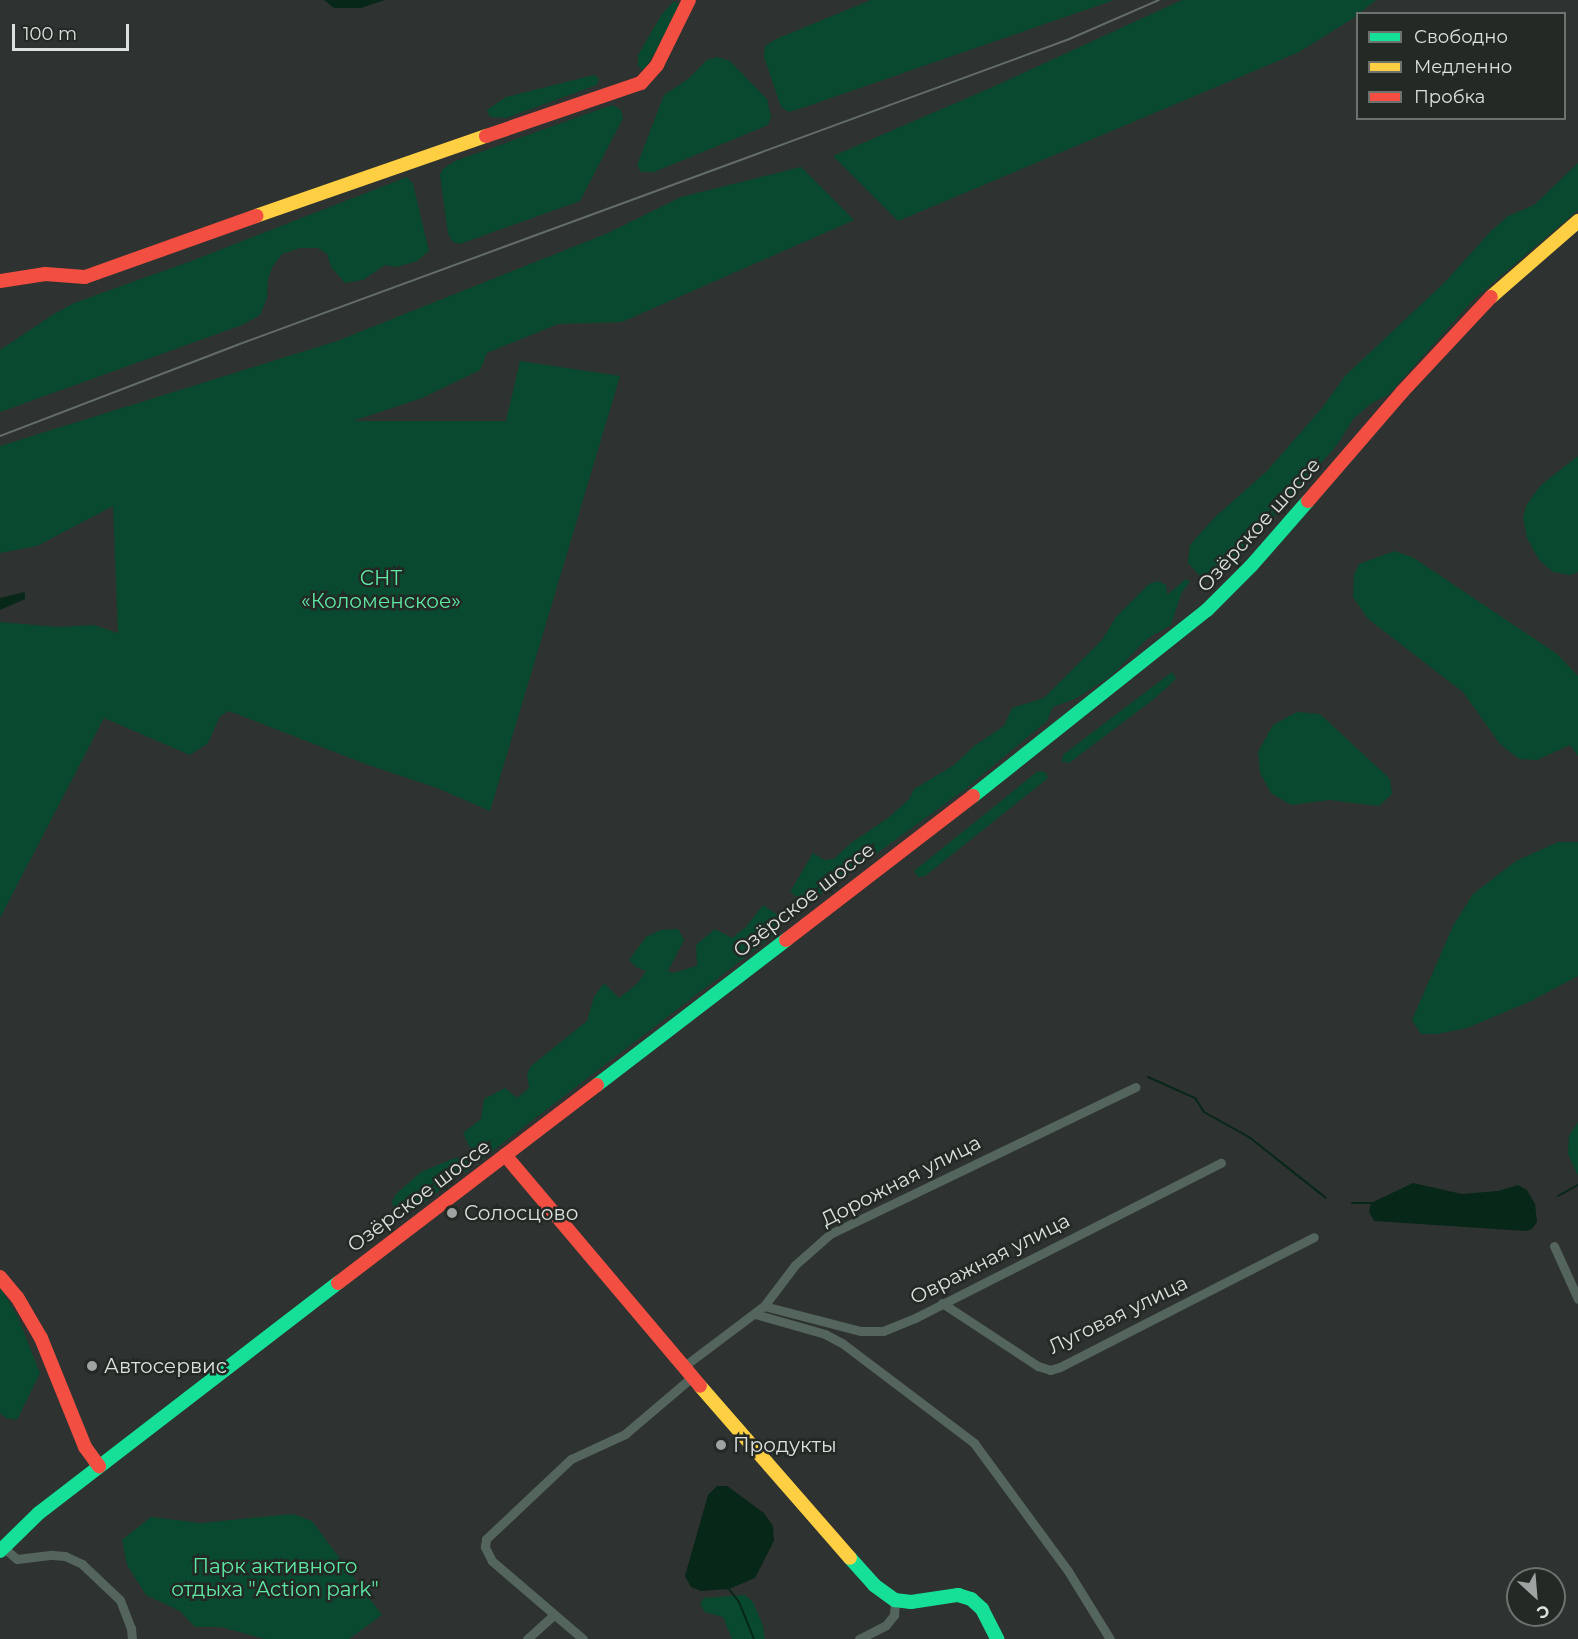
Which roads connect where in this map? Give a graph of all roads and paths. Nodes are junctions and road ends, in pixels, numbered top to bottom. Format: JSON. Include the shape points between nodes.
{"nodes":[{"id":1,"x":688,"y":0,"type":"edge"},
{"id":2,"x":1578,"y":221,"type":"edge"},
{"id":3,"x":0,"y":281,"type":"edge"},
{"id":4,"x":1135,"y":1087,"type":"dead end"},
{"id":5,"x":505,"y":1155,"type":"junction"},
{"id":6,"x":1221,"y":1163,"type":"dead end"},
{"id":7,"x":1314,"y":1236,"type":"dead end"},
{"id":8,"x":1554,"y":1246,"type":"dead end"},
{"id":9,"x":0,"y":1276,"type":"edge"},
{"id":10,"x":1578,"y":1299,"type":"edge"},
{"id":11,"x":942,"y":1304,"type":"junction"},
{"id":12,"x":764,"y":1306,"type":"junction"},
{"id":13,"x":755,"y":1314,"type":"junction"},
{"id":14,"x":688,"y":1372,"type":"junction"},
{"id":15,"x":99,"y":1466,"type":"junction"},
{"id":16,"x":1,"y":1549,"type":"edge"},
{"id":17,"x":895,"y":1600,"type":"junction"},
{"id":18,"x":554,"y":1615,"type":"junction"},
{"id":19,"x":132,"y":1639,"type":"edge"},
{"id":20,"x":527,"y":1639,"type":"edge"},
{"id":21,"x":583,"y":1639,"type":"edge"},
{"id":22,"x":859,"y":1639,"type":"edge"},
{"id":23,"x":998,"y":1639,"type":"edge"},
{"id":24,"x":1110,"y":1639,"type":"edge"}],
"edges":[{"from":1,"to":3,"type":"main road","via":[[657,65],[641,83],[99,273],[85,277],[37,274]]},
{"from":2,"to":5,"type":"main road","name":"Озёрское шоссе","via":[[1493,294],[1251,566],[1207,610],[1091,704]]},
{"from":4,"to":12,"type":"street","name":"Дорожная улица","via":[[830,1234],[795,1265]]},
{"from":5,"to":14,"type":"main road"},
{"from":5,"to":15,"type":"main road","name":"Озёрское шоссе"},
{"from":6,"to":11,"type":"street","name":"Овражная улица"},
{"from":7,"to":11,"type":"street","name":"Луговая улица","via":[[1050,1370]]},
{"from":8,"to":10,"type":"street"},
{"from":9,"to":15,"type":"main road","via":[[41,1338],[85,1447]]},
{"from":11,"to":12,"type":"street","name":"Овражная улица","via":[[896,1326],[871,1331]]},
{"from":12,"to":13,"type":"street","name":"Дорожная улица"},
{"from":13,"to":14,"type":"street","name":"Дорожная улица"},
{"from":13,"to":24,"type":"street","via":[[825,1334],[842,1343],[974,1443],[1068,1571]]},
{"from":14,"to":17,"type":"main road","via":[[874,1585]]},
{"from":14,"to":18,"type":"street","name":"Дорожная улица","via":[[625,1434],[571,1459],[486,1539],[485,1547],[492,1561]]},
{"from":15,"to":16,"type":"main road","name":"Озёрское шоссе"},
{"from":16,"to":19,"type":"street","via":[[16,1559],[52,1555],[82,1564],[120,1600]]},
{"from":17,"to":22,"type":"street","via":[[894,1615],[886,1625]]},
{"from":17,"to":23,"type":"main road","via":[[911,1602],[958,1595],[971,1599],[982,1609]]},
{"from":18,"to":20,"type":"street"},
{"from":18,"to":21,"type":"street"}]}
